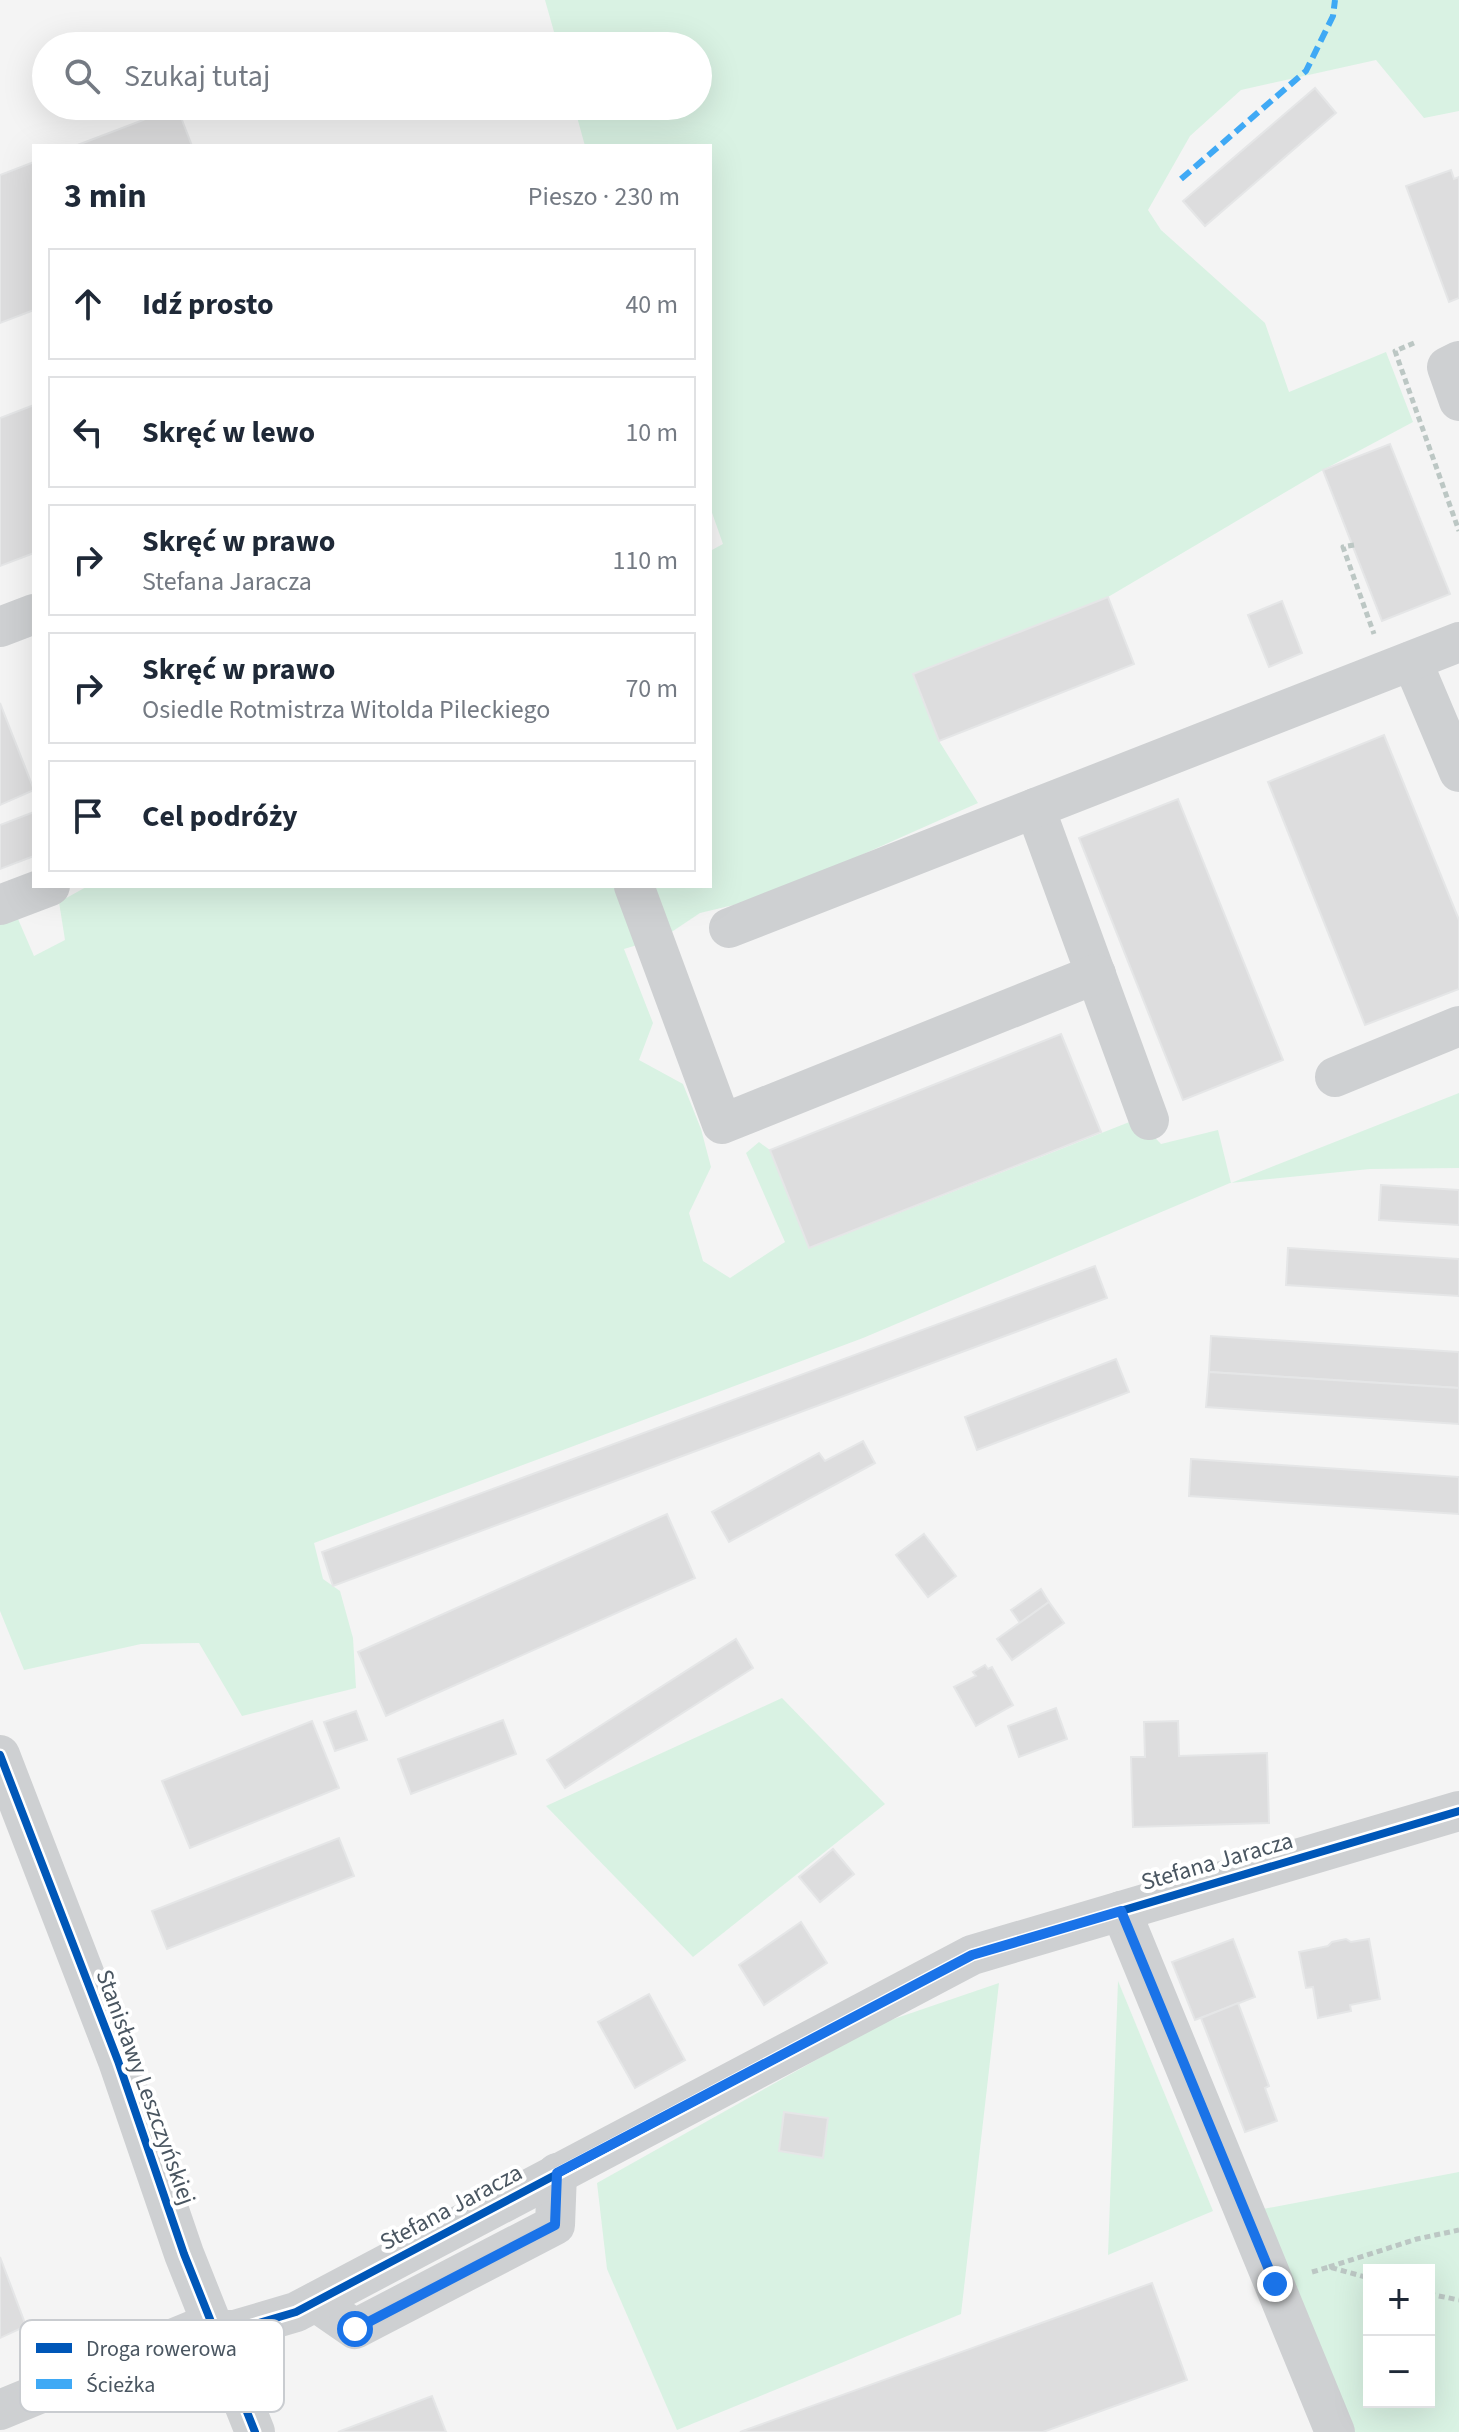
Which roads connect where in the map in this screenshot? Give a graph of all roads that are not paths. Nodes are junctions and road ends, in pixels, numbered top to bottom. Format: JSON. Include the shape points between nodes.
{"nodes":[{"id":1,"x":1459,"y":361,"type":"edge"},
{"id":2,"x":1459,"y":401,"type":"edge"},
{"id":3,"x":32,"y":615,"type":"edge"},
{"id":4,"x":0,"y":627,"type":"edge"},
{"id":5,"x":1459,"y":642,"type":"edge"},
{"id":6,"x":1412,"y":661,"type":"junction"},
{"id":7,"x":1459,"y":772,"type":"edge"},
{"id":8,"x":1035,"y":808,"type":"junction"},
{"id":9,"x":45,"y":888,"type":"edge"},
{"id":10,"x":635,"y":888,"type":"edge"},
{"id":11,"x":0,"y":905,"type":"edge"},
{"id":12,"x":729,"y":928,"type":"dead end"},
{"id":13,"x":1096,"y":974,"type":"junction"},
{"id":14,"x":1459,"y":1026,"type":"edge"},
{"id":15,"x":1335,"y":1077,"type":"dead end"},
{"id":16,"x":1149,"y":1120,"type":"dead end"},
{"id":17,"x":0,"y":1755,"type":"edge"},
{"id":18,"x":1459,"y":1811,"type":"edge"},
{"id":19,"x":1121,"y":1911,"type":"junction"},
{"id":20,"x":210,"y":2320,"type":"edge"},
{"id":21,"x":269,"y":2320,"type":"edge"},
{"id":22,"x":20,"y":2402,"type":"edge"},
{"id":23,"x":0,"y":2410,"type":"edge"},
{"id":24,"x":247,"y":2412,"type":"edge"},
{"id":25,"x":255,"y":2432,"type":"edge"},
{"id":26,"x":1335,"y":2432,"type":"edge"}],
"edges":[{"from":1,"to":2,"type":"street","via":[[1447,367]]},
{"from":3,"to":4,"type":"street"},
{"from":5,"to":6,"type":"street"},
{"from":6,"to":7,"type":"street"},
{"from":6,"to":8,"type":"street"},
{"from":8,"to":12,"type":"street"},
{"from":8,"to":13,"type":"street"},
{"from":9,"to":11,"type":"street"},
{"from":10,"to":13,"type":"street","via":[[722,1124]]},
{"from":13,"to":16,"type":"street"},
{"from":14,"to":15,"type":"street"},
{"from":17,"to":20,"type":"street","name":"Stanisławy Leszczyńskiej"},
{"from":18,"to":19,"type":"street","name":"Stefana Jaracza"},
{"from":19,"to":21,"type":"street","name":"Stefana Jaracza","via":[[972,1955],[316,2302]]},
{"from":19,"to":26,"type":"street"},
{"from":22,"to":23,"type":"street","name":"Stefana Jaracza"},
{"from":24,"to":25,"type":"street","name":"Stanisławy Leszczyńskiej"}]}
